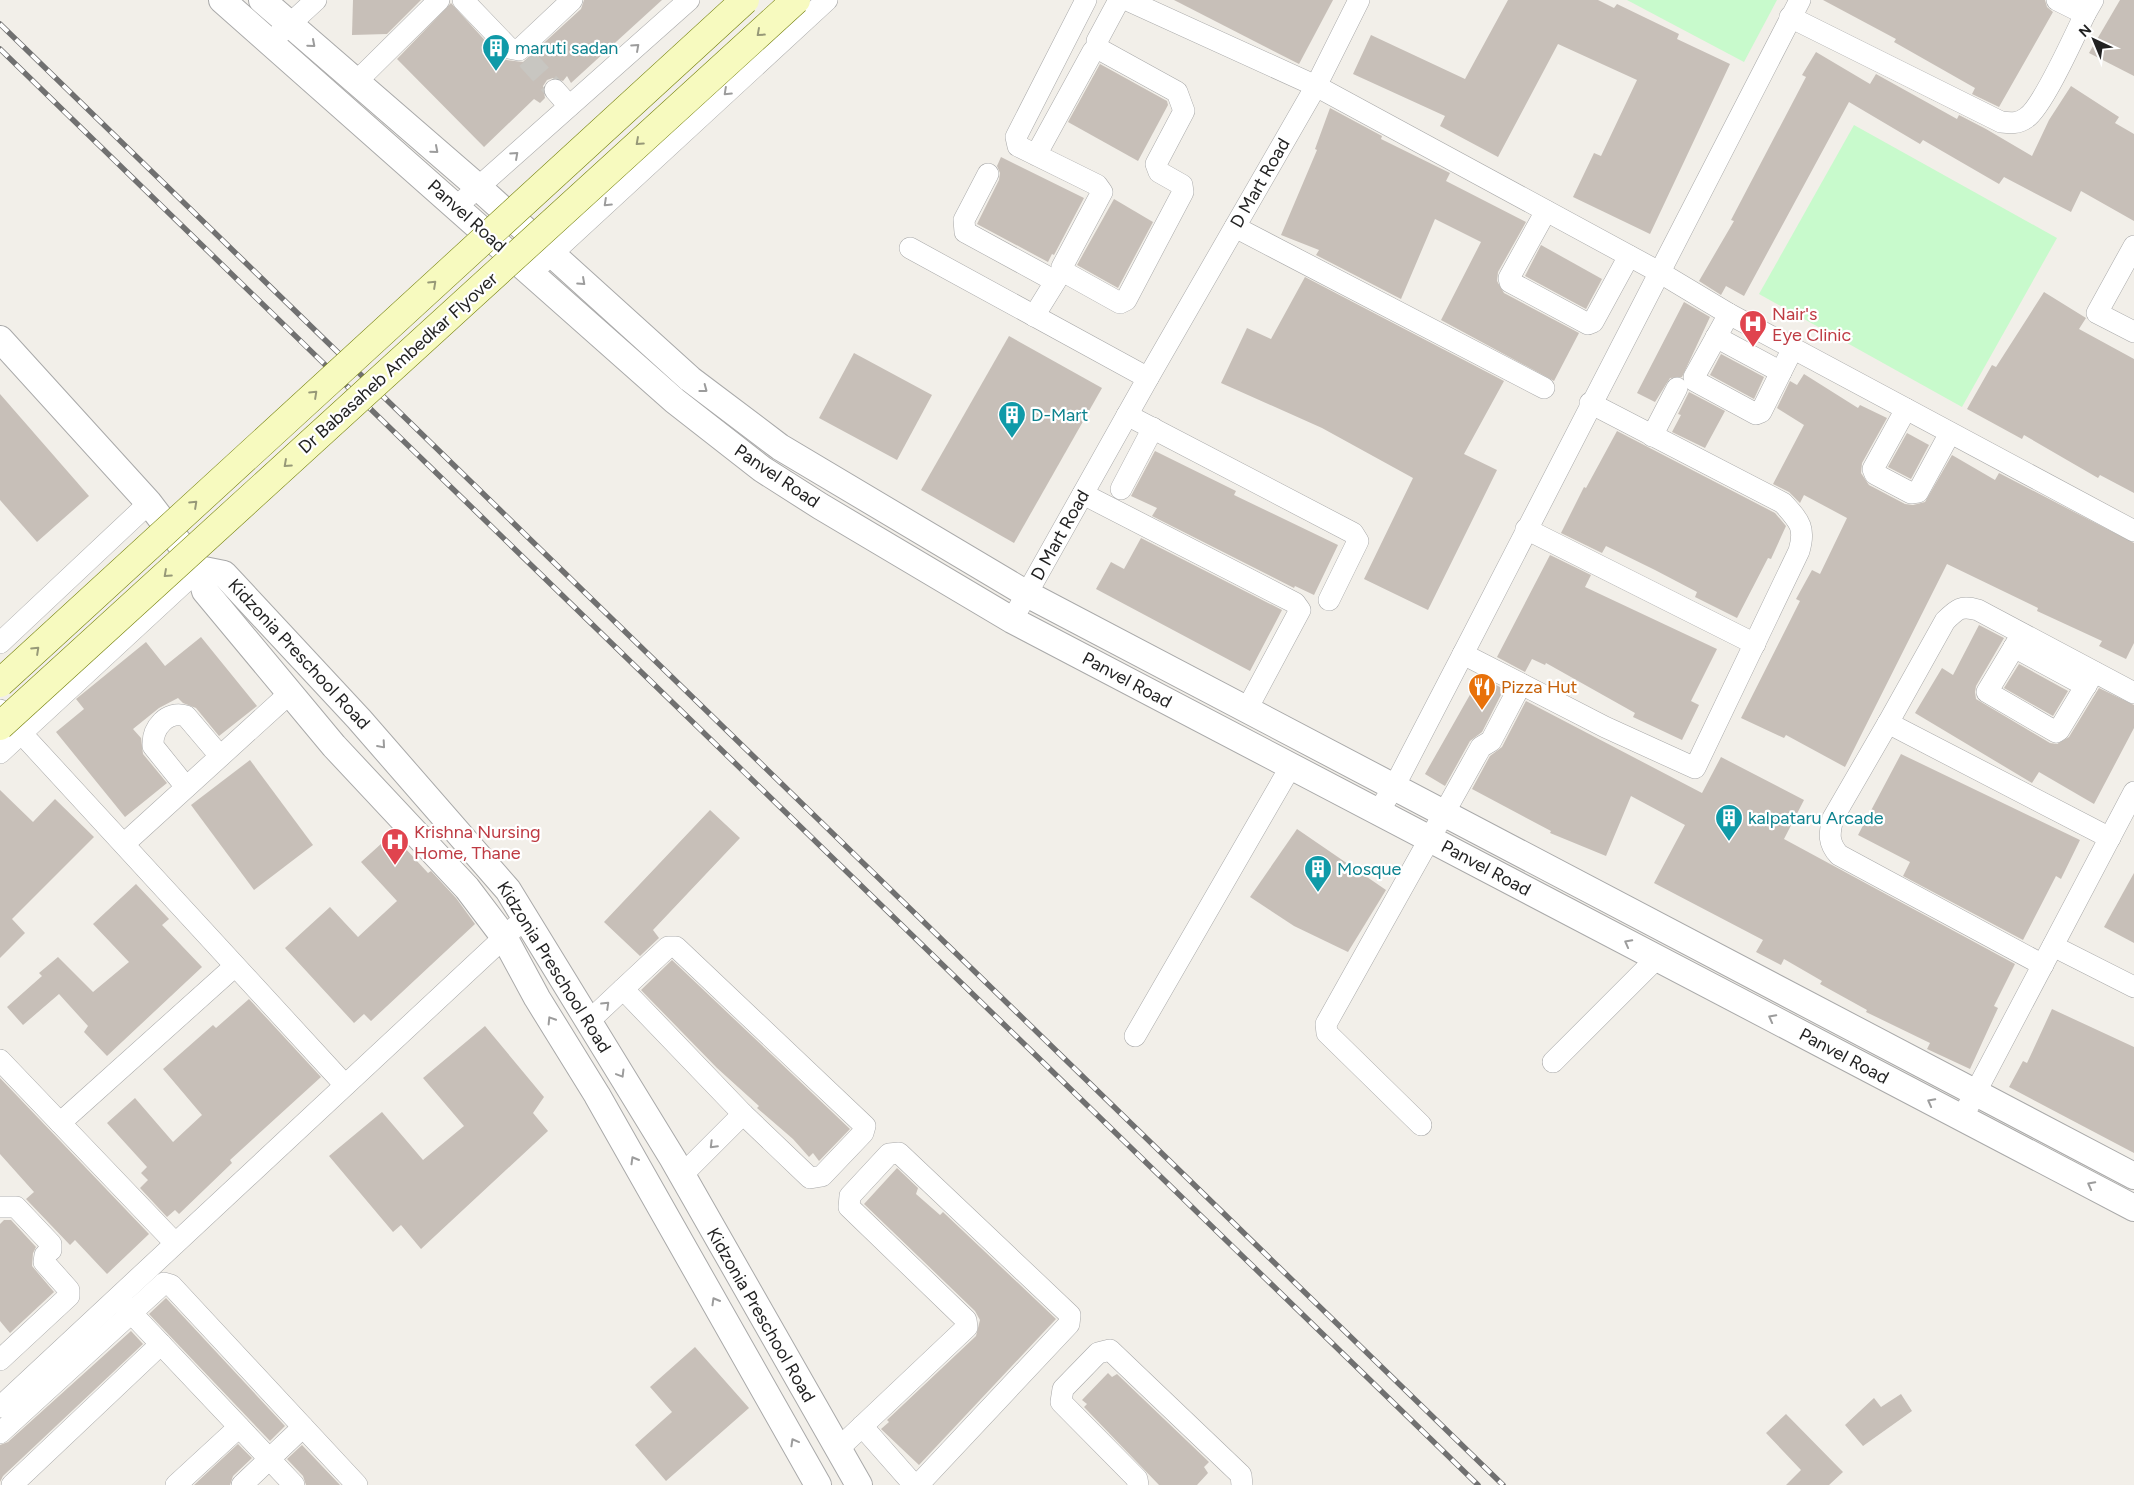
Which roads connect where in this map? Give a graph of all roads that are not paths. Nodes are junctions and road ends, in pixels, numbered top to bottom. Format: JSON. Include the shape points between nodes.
{"nodes":[{"id":1,"x":222,"y":0,"type":"edge"},
{"id":2,"x":262,"y":0,"type":"edge"},
{"id":3,"x":316,"y":0,"type":"edge"},
{"id":4,"x":439,"y":0,"type":"edge"},
{"id":5,"x":463,"y":0,"type":"edge"},
{"id":6,"x":572,"y":0,"type":"edge"},
{"id":7,"x":688,"y":0,"type":"edge"},
{"id":8,"x":745,"y":0,"type":"edge"},
{"id":9,"x":796,"y":0,"type":"edge"},
{"id":10,"x":827,"y":0,"type":"edge"},
{"id":11,"x":1086,"y":0,"type":"edge"},
{"id":12,"x":1119,"y":0,"type":"edge"},
{"id":13,"x":1128,"y":0,"type":"edge"},
{"id":14,"x":1359,"y":0,"type":"edge"},
{"id":15,"x":2058,"y":0,"type":"edge"},
{"id":16,"x":2089,"y":7,"type":"edge"},
{"id":17,"x":1795,"y":9,"type":"edge"},
{"id":18,"x":290,"y":24,"type":"junction"},
{"id":19,"x":1097,"y":41,"type":"dead end"},
{"id":20,"x":269,"y":43,"type":"junction"},
{"id":21,"x":356,"y":82,"type":"junction"},
{"id":22,"x":1316,"y":86,"type":"junction"},
{"id":23,"x":555,"y":90,"type":"tunnel mouth"},
{"id":24,"x":569,"y":106,"type":"junction"},
{"id":25,"x":1036,"y":154,"type":"junction"},
{"id":26,"x":988,"y":174,"type":"dead end"},
{"id":27,"x":478,"y":188,"type":"junction"},
{"id":28,"x":456,"y":206,"type":"junction"},
{"id":29,"x":1546,"y":211,"type":"junction"},
{"id":30,"x":1235,"y":227,"type":"junction"},
{"id":31,"x":2134,"y":246,"type":"edge"},
{"id":32,"x":910,"y":248,"type":"dead end"},
{"id":33,"x":552,"y":254,"type":"junction"},
{"id":34,"x":1629,"y":256,"type":"junction"},
{"id":35,"x":1659,"y":272,"type":"junction"},
{"id":36,"x":531,"y":273,"type":"junction"},
{"id":37,"x":1034,"y":316,"type":"junction"},
{"id":38,"x":1734,"y":317,"type":"junction"},
{"id":39,"x":2134,"y":332,"type":"edge"},
{"id":40,"x":0,"y":339,"type":"edge"},
{"id":41,"x":1720,"y":340,"type":"junction"},
{"id":42,"x":1793,"y":348,"type":"junction"},
{"id":43,"x":1781,"y":372,"type":"junction"},
{"id":44,"x":1148,"y":378,"type":"junction"},
{"id":45,"x":1544,"y":388,"type":"dead end"},
{"id":46,"x":1677,"y":388,"type":"dead end"},
{"id":47,"x":1590,"y":403,"type":"junction"},
{"id":48,"x":1906,"y":409,"type":"junction"},
{"id":49,"x":1127,"y":415,"type":"junction"},
{"id":50,"x":1153,"y":428,"type":"junction"},
{"id":51,"x":1950,"y":433,"type":"junction"},
{"id":52,"x":1652,"y":436,"type":"junction"},
{"id":53,"x":1122,"y":488,"type":"dead end"},
{"id":54,"x":1083,"y":494,"type":"junction"},
{"id":55,"x":148,"y":503,"type":"junction"},
{"id":56,"x":1526,"y":530,"type":"junction"},
{"id":57,"x":2134,"y":531,"type":"edge"},
{"id":58,"x":200,"y":569,"type":"junction"},
{"id":59,"x":1027,"y":594,"type":"junction"},
{"id":60,"x":1329,"y":600,"type":"dead end"},
{"id":61,"x":1012,"y":620,"type":"junction"},
{"id":62,"x":2018,"y":640,"type":"junction"},
{"id":63,"x":0,"y":644,"type":"edge"},
{"id":64,"x":1755,"y":644,"type":"junction"},
{"id":65,"x":1463,"y":654,"type":"junction"},
{"id":66,"x":2090,"y":679,"type":"junction"},
{"id":67,"x":0,"y":683,"type":"edge"},
{"id":68,"x":1521,"y":684,"type":"junction"},
{"id":69,"x":290,"y":693,"type":"junction"},
{"id":70,"x":2134,"y":693,"type":"edge"},
{"id":71,"x":1247,"y":709,"type":"junction"},
{"id":72,"x":0,"y":710,"type":"edge"},
{"id":73,"x":1888,"y":722,"type":"junction"},
{"id":74,"x":11,"y":729,"type":"edge"},
{"id":75,"x":0,"y":753,"type":"edge"},
{"id":76,"x":220,"y":756,"type":"junction"},
{"id":77,"x":1291,"y":766,"type":"junction"},
{"id":78,"x":186,"y":787,"type":"junction"},
{"id":79,"x":1394,"y":787,"type":"junction"},
{"id":80,"x":2134,"y":792,"type":"edge"},
{"id":81,"x":1378,"y":812,"type":"junction"},
{"id":82,"x":1445,"y":814,"type":"junction"},
{"id":83,"x":1429,"y":838,"type":"junction"},
{"id":84,"x":2110,"y":838,"type":"junction"},
{"id":85,"x":124,"y":844,"type":"junction"},
{"id":86,"x":526,"y":917,"type":"junction"},
{"id":87,"x":504,"y":937,"type":"junction"},
{"id":88,"x":2053,"y":946,"type":"junction"},
{"id":89,"x":1657,"y":958,"type":"junction"},
{"id":90,"x":2043,"y":965,"type":"junction"},
{"id":91,"x":236,"y":966,"type":"junction"},
{"id":92,"x":2134,"y":987,"type":"edge"},
{"id":93,"x":623,"y":989,"type":"junction"},
{"id":94,"x":589,"y":1021,"type":"junction"},
{"id":95,"x":1135,"y":1036,"type":"dead end"},
{"id":96,"x":0,"y":1060,"type":"edge"},
{"id":97,"x":1553,"y":1062,"type":"dead end"},
{"id":98,"x":345,"y":1086,"type":"junction"},
{"id":99,"x":1976,"y":1093,"type":"junction"},
{"id":100,"x":743,"y":1114,"type":"junction"},
{"id":101,"x":1962,"y":1118,"type":"junction"},
{"id":102,"x":60,"y":1123,"type":"junction"},
{"id":103,"x":1421,"y":1125,"type":"dead end"},
{"id":104,"x":682,"y":1175,"type":"junction"},
{"id":105,"x":2134,"y":1176,"type":"edge"},
{"id":106,"x":0,"y":1207,"type":"edge"},
{"id":107,"x":2134,"y":1208,"type":"edge"},
{"id":108,"x":176,"y":1243,"type":"junction"},
{"id":109,"x":124,"y":1305,"type":"junction"},
{"id":110,"x":161,"y":1344,"type":"junction"},
{"id":111,"x":3,"y":1352,"type":"edge"},
{"id":112,"x":32,"y":1377,"type":"junction"},
{"id":113,"x":802,"y":1387,"type":"junction"},
{"id":114,"x":774,"y":1406,"type":"junction"},
{"id":115,"x":0,"y":1407,"type":"edge"},
{"id":116,"x":862,"y":1426,"type":"junction"},
{"id":117,"x":239,"y":1427,"type":"junction"},
{"id":118,"x":304,"y":1427,"type":"junction"},
{"id":119,"x":0,"y":1433,"type":"edge"},
{"id":120,"x":838,"y":1449,"type":"junction"},
{"id":121,"x":280,"y":1476,"type":"edge"},
{"id":122,"x":12,"y":1485,"type":"edge"},
{"id":123,"x":176,"y":1485,"type":"edge"},
{"id":124,"x":242,"y":1485,"type":"edge"},
{"id":125,"x":357,"y":1485,"type":"edge"},
{"id":126,"x":818,"y":1485,"type":"edge"},
{"id":127,"x":859,"y":1485,"type":"edge"},
{"id":128,"x":916,"y":1485,"type":"edge"},
{"id":129,"x":1138,"y":1485,"type":"edge"},
{"id":130,"x":1242,"y":1485,"type":"edge"}],
"edges":[{"from":1,"to":20,"type":"street","name":"Panvel Road"},
{"from":2,"to":18,"type":"street","name":"Panvel Road"},
{"from":3,"to":18,"type":"street"},
{"from":4,"to":21,"type":"street"},
{"from":5,"to":6,"type":"street","via":[[509,48],[523,54]]},
{"from":24,"to":7,"type":"street","one_way":true},
{"from":67,"to":8,"type":"main road","name":"Dr Babasaheb Ambedkar Flyover","one_way":true,"bridge":true},
{"from":9,"to":74,"type":"main road","name":"Dr Babasaheb Ambedkar Flyover","one_way":true,"bridge":true},
{"from":10,"to":33,"type":"street","one_way":true},
{"from":11,"to":25,"type":"street","via":[[1016,137],[1018,146]]},
{"from":12,"to":19,"type":"street"},
{"from":13,"to":22,"type":"street"},
{"from":14,"to":22,"type":"street","name":"D Mart Road"},
{"from":15,"to":16,"type":"street"},
{"from":16,"to":17,"type":"street","via":[[2039,105],[2028,118],[2015,124],[2000,122]]},
{"from":17,"to":35,"type":"street"},
{"from":18,"to":20,"type":"street"},
{"from":18,"to":21,"type":"street","name":"Panvel Road","one_way":true},
{"from":20,"to":28,"type":"street","name":"Panvel Road"},
{"from":21,"to":27,"type":"street","name":"Panvel Road","one_way":true},
{"from":22,"to":29,"type":"street"},
{"from":22,"to":30,"type":"street","name":"D Mart Road"},
{"from":23,"to":24,"type":"street"},
{"from":27,"to":24,"type":"street","one_way":true},
{"from":25,"to":25,"type":"street","via":[[1097,185],[1102,192],[1062,268],[1120,303],[1126,300],[1184,192],[1182,185],[1158,172],[1156,164],[1184,111],[1177,92],[1099,49],[1093,50]]},
{"from":26,"to":37,"type":"street","via":[[964,220],[965,232],[1057,277]]},
{"from":27,"to":28,"type":"street"},
{"from":27,"to":33,"type":"street","name":"Panvel Road"},
{"from":28,"to":36,"type":"street","name":"Panvel Road"},
{"from":29,"to":34,"type":"street"},
{"from":29,"to":34,"type":"street","via":[[1508,278],[1510,282],[1588,324],[1593,322]]},
{"from":30,"to":44,"type":"street","name":"D Mart Road"},
{"from":30,"to":45,"type":"street"},
{"from":31,"to":39,"type":"street","via":[[2097,312]]},
{"from":32,"to":37,"type":"street"},
{"from":33,"to":36,"type":"street"},
{"from":33,"to":59,"type":"street","name":"Panvel Road","one_way":true,"via":[[690,379],[780,447]]},
{"from":34,"to":35,"type":"street"},
{"from":35,"to":38,"type":"street"},
{"from":35,"to":47,"type":"street"},
{"from":36,"to":61,"type":"street","name":"Panvel Road","via":[[674,401],[762,469]]},
{"from":37,"to":44,"type":"street"},
{"from":38,"to":41,"type":"street"},
{"from":38,"to":42,"type":"street"},
{"from":40,"to":55,"type":"street"},
{"from":41,"to":43,"type":"street"},
{"from":41,"to":43,"type":"street","via":[[1694,377],[1695,381],[1756,414],[1761,412]]},
{"from":42,"to":43,"type":"street"},
{"from":42,"to":48,"type":"street"},
{"from":44,"to":49,"type":"street","name":"D Mart Road"},
{"from":46,"to":52,"type":"street"},
{"from":47,"to":52,"type":"street"},
{"from":47,"to":56,"type":"street"},
{"from":48,"to":51,"type":"street"},
{"from":48,"to":51,"type":"street","via":[[1873,469],[1875,474],[1911,493],[1918,492]]},
{"from":49,"to":50,"type":"street"},
{"from":49,"to":54,"type":"street","name":"D Mart Road"},
{"from":50,"to":53,"type":"street"},
{"from":50,"to":60,"type":"street","via":[[1353,533],[1358,541]]},
{"from":51,"to":57,"type":"street"},
{"from":52,"to":64,"type":"street","via":[[1783,503],[1799,521],[1803,537],[1798,551]]},
{"from":54,"to":59,"type":"street","name":"D Mart Road"},
{"from":54,"to":71,"type":"street","via":[[1295,603],[1300,610]]},
{"from":55,"to":58,"type":"street"},
{"from":55,"to":63,"type":"street"},
{"from":56,"to":64,"type":"street"},
{"from":56,"to":65,"type":"street"},
{"from":58,"to":69,"type":"street","name":"Kidzonia Preschool Road","via":[[206,591]]},
{"from":58,"to":74,"type":"street"},
{"from":58,"to":86,"type":"street","name":"Kidzonia Preschool Road","one_way":true,"via":[[224,574],[366,726],[508,890]]},
{"from":59,"to":61,"type":"street","name":"D Mart Road"},
{"from":59,"to":71,"type":"street","name":"Panvel Road"},
{"from":61,"to":77,"type":"street","name":"Panvel Road"},
{"from":62,"to":66,"type":"street"},
{"from":62,"to":66,"type":"street","via":[[1987,692],[2056,732]]},
{"from":62,"to":73,"type":"street","via":[[1978,610],[1966,607],[1954,612],[1945,622]]},
{"from":64,"to":68,"type":"street","via":[[1695,768]]},
{"from":65,"to":68,"type":"street"},
{"from":65,"to":79,"type":"street"},
{"from":66,"to":70,"type":"street"},
{"from":68,"to":82,"type":"street","via":[[1491,741],[1481,747]]},
{"from":69,"to":76,"type":"street"},
{"from":69,"to":87,"type":"street","name":"Kidzonia Preschool Road","via":[[334,746],[467,888]]},
{"from":71,"to":79,"type":"street","name":"Panvel Road"},
{"from":72,"to":74,"type":"street"},
{"from":73,"to":84,"type":"street"},
{"from":73,"to":90,"type":"street","via":[[1833,818],[1829,833],[1831,847],[1840,856]]},
{"from":74,"to":75,"type":"street"},
{"from":74,"to":85,"type":"street"},
{"from":76,"to":78,"type":"street"},
{"from":76,"to":78,"type":"street","via":[[186,716],[180,714],[166,718],[156,728],[153,746]]},
{"from":77,"to":81,"type":"street","name":"Panvel Road"},
{"from":77,"to":95,"type":"street"},
{"from":78,"to":85,"type":"street"},
{"from":79,"to":81,"type":"street"},
{"from":79,"to":82,"type":"street","name":"Panvel Road"},
{"from":80,"to":84,"type":"street"},
{"from":81,"to":83,"type":"street","name":"Panvel Road"},
{"from":82,"to":83,"type":"street"},
{"from":82,"to":99,"type":"street","name":"Panvel Road"},
{"from":89,"to":83,"type":"street","name":"Panvel Road","one_way":true},
{"from":83,"to":103,"type":"street","via":[[1326,1024],[1327,1033]]},
{"from":84,"to":88,"type":"street"},
{"from":85,"to":91,"type":"street"},
{"from":86,"to":87,"type":"street"},
{"from":86,"to":94,"type":"street","name":"Kidzonia Preschool Road"},
{"from":87,"to":98,"type":"street"},
{"from":114,"to":87,"type":"street","name":"Kidzonia Preschool Road","one_way":true},
{"from":88,"to":90,"type":"street"},
{"from":88,"to":92,"type":"street"},
{"from":89,"to":97,"type":"street"},
{"from":101,"to":89,"type":"street","name":"Panvel Road","one_way":true},
{"from":90,"to":99,"type":"street"},
{"from":91,"to":98,"type":"street"},
{"from":91,"to":102,"type":"street"},
{"from":94,"to":93,"type":"street","one_way":true},
{"from":93,"to":100,"type":"street"},
{"from":93,"to":100,"type":"street","via":[[668,947],[676,947],[865,1126],[863,1133],[822,1176],[810,1178]]},
{"from":94,"to":104,"type":"street","name":"Kidzonia Preschool Road","one_way":true},
{"from":96,"to":102,"type":"street"},
{"from":98,"to":108,"type":"street"},
{"from":99,"to":101,"type":"street"},
{"from":99,"to":105,"type":"street","name":"Panvel Road"},
{"from":100,"to":104,"type":"street","one_way":true},
{"from":107,"to":101,"type":"street","name":"Panvel Road","one_way":true},
{"from":102,"to":108,"type":"street"},
{"from":104,"to":113,"type":"street","name":"Kidzonia Preschool Road"},
{"from":106,"to":111,"type":"street","via":[[16,1206],[51,1244],[44,1262],[70,1290],[69,1296]]},
{"from":108,"to":109,"type":"street"},
{"from":109,"to":110,"type":"street"},
{"from":109,"to":112,"type":"street"},
{"from":109,"to":118,"type":"street","via":[[164,1284],[171,1285]]},
{"from":109,"to":119,"type":"street"},
{"from":110,"to":117,"type":"street"},
{"from":110,"to":122,"type":"street"},
{"from":111,"to":112,"type":"street"},
{"from":112,"to":115,"type":"street"},
{"from":113,"to":114,"type":"street"},
{"from":113,"to":120,"type":"street","name":"Kidzonia Preschool Road"},
{"from":126,"to":114,"type":"street","name":"Kidzonia Preschool Road","one_way":true},
{"from":116,"to":120,"type":"street"},
{"from":116,"to":128,"type":"street"},
{"from":116,"to":128,"type":"street","via":[[967,1327],[966,1320],[849,1207],[850,1196],[889,1154],[899,1153],[1070,1315],[1069,1324]]},
{"from":117,"to":121,"type":"street"},
{"from":117,"to":123,"type":"street"},
{"from":118,"to":121,"type":"street"},
{"from":118,"to":125,"type":"street"},
{"from":120,"to":127,"type":"street","name":"Kidzonia Preschool Road"},
{"from":121,"to":124,"type":"street"},
{"from":129,"to":130,"type":"street","via":[[1138,1479],[1062,1402],[1063,1389],[1098,1353],[1110,1350],[1241,1475]]}]}
